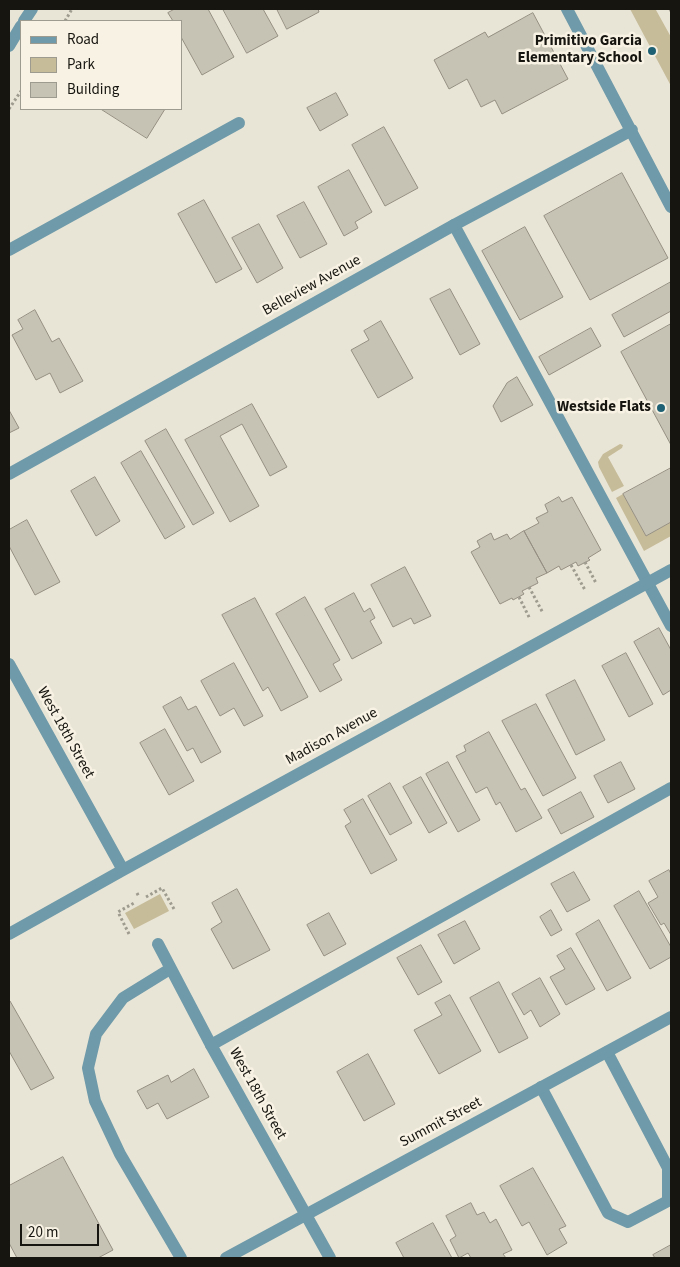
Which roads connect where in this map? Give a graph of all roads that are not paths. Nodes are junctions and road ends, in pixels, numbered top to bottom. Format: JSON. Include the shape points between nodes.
{"nodes":[{"id":1,"x":32,"y":9,"type":"edge"},
{"id":2,"x":568,"y":9,"type":"edge"},
{"id":3,"x":25,"y":20,"type":"edge"},
{"id":4,"x":20,"y":28,"type":"edge"},
{"id":5,"x":9,"y":46,"type":"edge"},
{"id":6,"x":239,"y":123,"type":"dead end"},
{"id":7,"x":632,"y":130,"type":"junction"},
{"id":8,"x":671,"y":207,"type":"edge"},
{"id":9,"x":454,"y":225,"type":"junction"},
{"id":10,"x":9,"y":250,"type":"edge"},
{"id":11,"x":9,"y":474,"type":"edge"},
{"id":12,"x":671,"y":570,"type":"edge"},
{"id":13,"x":648,"y":583,"type":"junction"},
{"id":14,"x":671,"y":626,"type":"edge"},
{"id":15,"x":9,"y":664,"type":"edge"},
{"id":16,"x":671,"y":788,"type":"edge"},
{"id":17,"x":123,"y":870,"type":"junction"},
{"id":18,"x":9,"y":934,"type":"edge"},
{"id":19,"x":158,"y":944,"type":"dead end"},
{"id":20,"x":170,"y":969,"type":"junction"},
{"id":21,"x":671,"y":1017,"type":"edge"},
{"id":22,"x":211,"y":1045,"type":"junction"},
{"id":23,"x":606,"y":1052,"type":"junction"},
{"id":24,"x":541,"y":1087,"type":"junction"},
{"id":25,"x":306,"y":1214,"type":"junction"},
{"id":26,"x":181,"y":1258,"type":"edge"},
{"id":27,"x":226,"y":1258,"type":"edge"},
{"id":28,"x":330,"y":1258,"type":"edge"}],
"edges":[{"from":1,"to":3,"type":"street"},
{"from":2,"to":7,"type":"street"},
{"from":4,"to":5,"type":"street"},
{"from":6,"to":10,"type":"street"},
{"from":7,"to":8,"type":"street"},
{"from":7,"to":9,"type":"street","name":"Belleview Avenue"},
{"from":9,"to":11,"type":"street","name":"Belleview Avenue"},
{"from":9,"to":13,"type":"street"},
{"from":12,"to":13,"type":"street","name":"Madison Avenue"},
{"from":13,"to":14,"type":"street"},
{"from":13,"to":17,"type":"street","name":"Madison Avenue"},
{"from":15,"to":17,"type":"street","name":"West 18th Street"},
{"from":16,"to":22,"type":"street"},
{"from":17,"to":18,"type":"street","name":"Madison Avenue"},
{"from":19,"to":20,"type":"street","name":"West 18th Street"},
{"from":20,"to":22,"type":"street","name":"West 18th Street"},
{"from":20,"to":26,"type":"street","via":[[122,998],[96,1034],[88,1068],[95,1101],[120,1154]]},
{"from":21,"to":23,"type":"street","name":"Summit Street"},
{"from":22,"to":25,"type":"street","name":"West 18th Street"},
{"from":23,"to":24,"type":"street","name":"Summit Street"},
{"from":23,"to":24,"type":"street","via":[[668,1168],[668,1201],[628,1222],[608,1213]]},
{"from":24,"to":25,"type":"street","name":"Summit Street"},
{"from":25,"to":27,"type":"street","name":"Summit Street"},
{"from":25,"to":28,"type":"street","name":"West 18th Street"}]}
